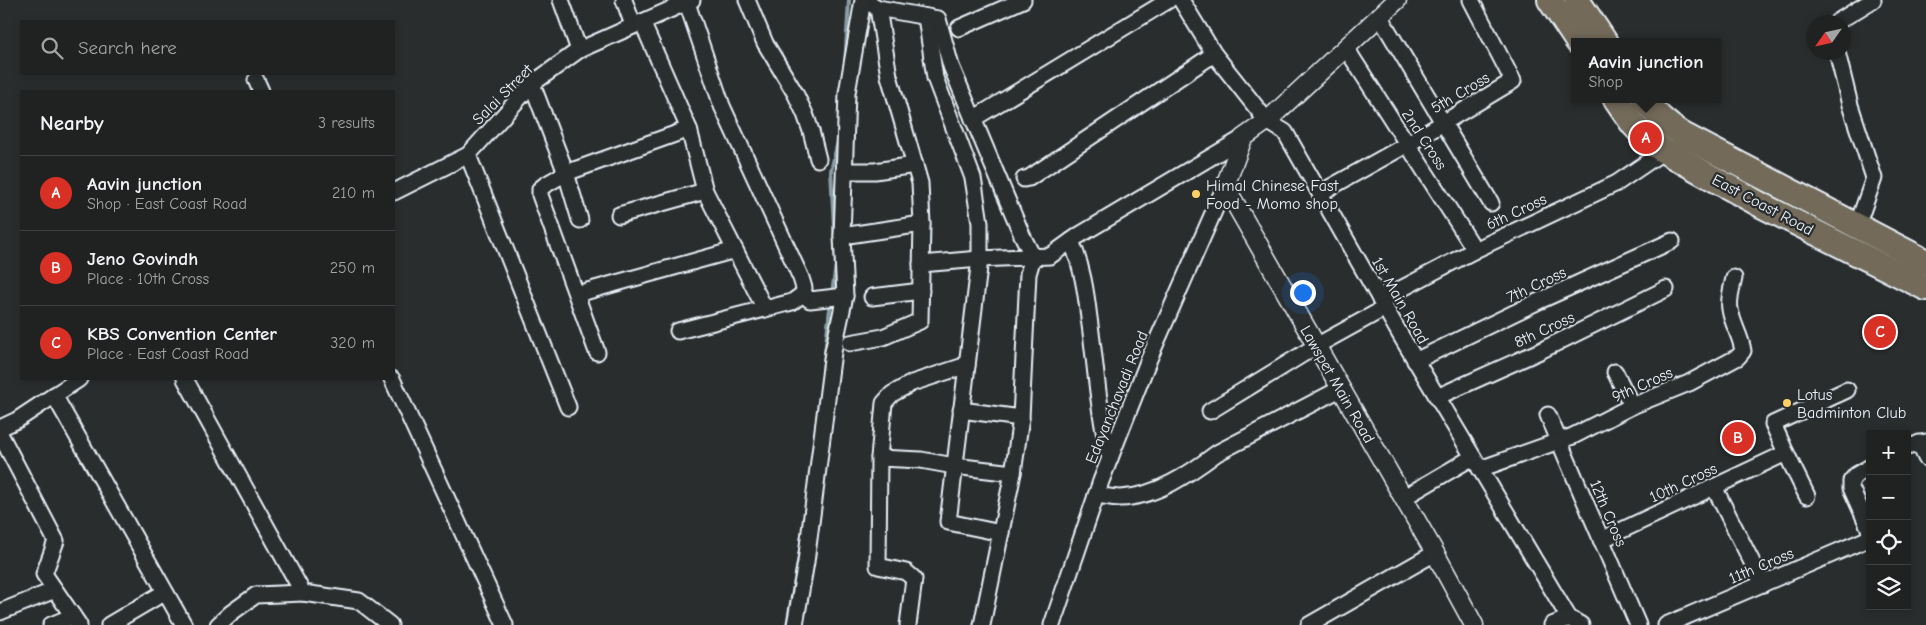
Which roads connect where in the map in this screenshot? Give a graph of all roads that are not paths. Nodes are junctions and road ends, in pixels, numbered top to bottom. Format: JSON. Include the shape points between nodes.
{"nodes":[{"id":1,"x":561,"y":0,"type":"edge"},
{"id":2,"x":624,"y":0,"type":"edge"},
{"id":3,"x":747,"y":0,"type":"edge"},
{"id":4,"x":864,"y":0,"type":"edge"},
{"id":5,"x":1023,"y":0,"type":"edge"},
{"id":6,"x":1169,"y":0,"type":"edge"},
{"id":7,"x":1181,"y":0,"type":"edge"},
{"id":8,"x":1398,"y":0,"type":"edge"},
{"id":9,"x":1471,"y":0,"type":"edge"},
{"id":10,"x":1550,"y":0,"type":"edge"},
{"id":11,"x":1577,"y":0,"type":"edge"},
{"id":12,"x":1873,"y":0,"type":"edge"},
{"id":13,"x":688,"y":1,"type":"edge"},
{"id":14,"x":878,"y":8,"type":"junction"},
{"id":15,"x":1848,"y":15,"type":"edge"},
{"id":16,"x":926,"y":17,"type":"junction"},
{"id":17,"x":1380,"y":17,"type":"junction"},
{"id":18,"x":637,"y":23,"type":"junction"},
{"id":19,"x":959,"y":28,"type":"dead end"},
{"id":20,"x":1575,"y":38,"type":"edge"},
{"id":21,"x":1602,"y":38,"type":"edge"},
{"id":22,"x":1346,"y":48,"type":"junction"},
{"id":23,"x":579,"y":50,"type":"junction"},
{"id":24,"x":1214,"y":54,"type":"junction"},
{"id":25,"x":1839,"y":60,"type":"edge"},
{"id":26,"x":532,"y":84,"type":"junction"},
{"id":27,"x":1619,"y":103,"type":"edge"},
{"id":28,"x":1647,"y":103,"type":"edge"},
{"id":29,"x":973,"y":119,"type":"junction"},
{"id":30,"x":1267,"y":121,"type":"junction"},
{"id":31,"x":1443,"y":123,"type":"junction"},
{"id":32,"x":689,"y":129,"type":"junction"},
{"id":33,"x":1244,"y":138,"type":"junction"},
{"id":34,"x":1408,"y":144,"type":"junction"},
{"id":35,"x":1664,"y":151,"type":"junction"},
{"id":36,"x":468,"y":155,"type":"junction"},
{"id":37,"x":818,"y":159,"type":"dead end"},
{"id":38,"x":915,"y":165,"type":"junction"},
{"id":39,"x":844,"y":171,"type":"junction"},
{"id":40,"x":566,"y":173,"type":"junction"},
{"id":41,"x":1024,"y":179,"type":"dead end"},
{"id":42,"x":1225,"y":186,"type":"junction"},
{"id":43,"x":705,"y":191,"type":"junction"},
{"id":44,"x":395,"y":192,"type":"edge"},
{"id":45,"x":1320,"y":193,"type":"junction"},
{"id":46,"x":1490,"y":203,"type":"dead end"},
{"id":47,"x":619,"y":214,"type":"dead end"},
{"id":48,"x":580,"y":220,"type":"dead end"},
{"id":49,"x":922,"y":224,"type":"junction"},
{"id":50,"x":1857,"y":226,"type":"junction"},
{"id":51,"x":842,"y":236,"type":"junction"},
{"id":52,"x":1071,"y":240,"type":"junction"},
{"id":53,"x":1672,"y":241,"type":"dead end"},
{"id":54,"x":735,"y":250,"type":"junction"},
{"id":55,"x":1475,"y":250,"type":"junction"},
{"id":56,"x":1033,"y":257,"type":"junction"},
{"id":57,"x":980,"y":259,"type":"junction"},
{"id":58,"x":1926,"y":262,"type":"edge"},
{"id":59,"x":921,"y":264,"type":"junction"},
{"id":60,"x":1734,"y":278,"type":"dead end"},
{"id":61,"x":1926,"y":288,"type":"edge"},
{"id":62,"x":1666,"y":289,"type":"dead end"},
{"id":63,"x":921,"y":291,"type":"junction"},
{"id":64,"x":577,"y":294,"type":"junction"},
{"id":65,"x":803,"y":294,"type":"junction"},
{"id":66,"x":845,"y":296,"type":"junction"},
{"id":67,"x":872,"y":297,"type":"dead end"},
{"id":68,"x":1382,"y":304,"type":"junction"},
{"id":69,"x":765,"y":308,"type":"junction"},
{"id":70,"x":678,"y":331,"type":"dead end"},
{"id":71,"x":850,"y":343,"type":"dead end"},
{"id":72,"x":1316,"y":346,"type":"junction"},
{"id":73,"x":597,"y":352,"type":"dead end"},
{"id":74,"x":1415,"y":361,"type":"junction"},
{"id":75,"x":966,"y":365,"type":"junction"},
{"id":76,"x":1615,"y":372,"type":"dead end"},
{"id":77,"x":77,"y":380,"type":"edge"},
{"id":78,"x":186,"y":380,"type":"edge"},
{"id":79,"x":392,"y":380,"type":"edge"},
{"id":80,"x":1340,"y":389,"type":"junction"},
{"id":81,"x":1847,"y":390,"type":"dead end"},
{"id":82,"x":54,"y":395,"type":"junction"},
{"id":83,"x":1437,"y":397,"type":"junction"},
{"id":84,"x":1632,"y":406,"type":"junction"},
{"id":85,"x":568,"y":407,"type":"dead end"},
{"id":86,"x":961,"y":410,"type":"junction"},
{"id":87,"x":1210,"y":411,"type":"dead end"},
{"id":88,"x":1548,"y":415,"type":"dead end"},
{"id":89,"x":1022,"y":418,"type":"junction"},
{"id":90,"x":0,"y":428,"type":"edge"},
{"id":91,"x":0,"y":434,"type":"edge"},
{"id":92,"x":1559,"y":441,"type":"junction"},
{"id":93,"x":1918,"y":444,"type":"edge"},
{"id":94,"x":1786,"y":453,"type":"junction"},
{"id":95,"x":879,"y":458,"type":"junction"},
{"id":96,"x":1110,"y":458,"type":"junction"},
{"id":97,"x":1926,"y":458,"type":"edge"},
{"id":98,"x":1476,"y":463,"type":"junction"},
{"id":99,"x":954,"y":466,"type":"junction"},
{"id":100,"x":1866,"y":469,"type":"edge"},
{"id":101,"x":1013,"y":474,"type":"junction"},
{"id":102,"x":1714,"y":487,"type":"junction"},
{"id":103,"x":1096,"y":495,"type":"junction"},
{"id":104,"x":1807,"y":496,"type":"dead end"},
{"id":105,"x":1403,"y":498,"type":"junction"},
{"id":106,"x":1866,"y":521,"type":"edge"},
{"id":107,"x":1001,"y":533,"type":"junction"},
{"id":108,"x":1866,"y":539,"type":"edge"},
{"id":109,"x":1601,"y":540,"type":"junction"},
{"id":110,"x":1435,"y":553,"type":"junction"},
{"id":111,"x":1763,"y":584,"type":"junction"},
{"id":112,"x":55,"y":590,"type":"junction"},
{"id":113,"x":165,"y":592,"type":"junction"},
{"id":114,"x":303,"y":593,"type":"junction"},
{"id":115,"x":0,"y":612,"type":"edge"},
{"id":116,"x":76,"y":621,"type":"edge"},
{"id":117,"x":1575,"y":621,"type":"edge"},
{"id":118,"x":51,"y":625,"type":"edge"},
{"id":119,"x":109,"y":625,"type":"edge"},
{"id":120,"x":184,"y":625,"type":"edge"},
{"id":121,"x":218,"y":625,"type":"edge"},
{"id":122,"x":390,"y":625,"type":"edge"},
{"id":123,"x":505,"y":625,"type":"edge"},
{"id":124,"x":795,"y":625,"type":"edge"},
{"id":125,"x":908,"y":625,"type":"edge"},
{"id":126,"x":982,"y":625,"type":"edge"},
{"id":127,"x":1052,"y":625,"type":"edge"},
{"id":128,"x":1309,"y":625,"type":"edge"},
{"id":129,"x":1474,"y":625,"type":"edge"},
{"id":130,"x":1552,"y":625,"type":"edge"},
{"id":131,"x":1638,"y":625,"type":"edge"},
{"id":132,"x":1666,"y":625,"type":"edge"}],
"edges":[{"from":1,"to":23,"type":"street"},
{"from":2,"to":18,"type":"street"},
{"from":3,"to":37,"type":"street","via":[[765,43],[805,114]]},
{"from":4,"to":14,"type":"street"},
{"from":4,"to":39,"type":"street","via":[[847,93]]},
{"from":5,"to":19,"type":"street"},
{"from":6,"to":29,"type":"street"},
{"from":7,"to":24,"type":"street","name":"1st Main Road"},
{"from":8,"to":17,"type":"street"},
{"from":9,"to":31,"type":"street","name":"5th Cross","via":[[1513,81]]},
{"from":10,"to":20,"type":"highway"},
{"from":11,"to":21,"type":"highway"},
{"from":12,"to":15,"type":"street"},
{"from":13,"to":18,"type":"street","name":"Salai Street"},
{"from":13,"to":65,"type":"street","via":[[722,106],[801,278]]},
{"from":14,"to":16,"type":"street"},
{"from":14,"to":38,"type":"street","via":[[888,76]]},
{"from":16,"to":29,"type":"street","via":[[938,19],[951,66]]},
{"from":16,"to":57,"type":"street","via":[[935,78],[973,178],[980,223]]},
{"from":17,"to":22,"type":"street"},
{"from":17,"to":31,"type":"street"},
{"from":18,"to":23,"type":"street","name":"Salai Street"},
{"from":18,"to":32,"type":"street"},
{"from":22,"to":30,"type":"street"},
{"from":22,"to":34,"type":"street","name":"2nd Cross"},
{"from":23,"to":26,"type":"street","name":"Salai Street"},
{"from":24,"to":30,"type":"street","name":"1st Main Road"},
{"from":24,"to":41,"type":"street"},
{"from":25,"to":50,"type":"street","via":[[1874,178]]},
{"from":26,"to":36,"type":"street","name":"Salai Street"},
{"from":26,"to":40,"type":"street"},
{"from":27,"to":35,"type":"highway","name":"East Coast Road","via":[[1648,140]]},
{"from":28,"to":50,"type":"highway","name":"East Coast Road","via":[[1666,125],[1683,135]]},
{"from":29,"to":56,"type":"street"},
{"from":30,"to":33,"type":"street"},
{"from":30,"to":45,"type":"street","name":"1st Main Road","via":[[1285,132]]},
{"from":31,"to":34,"type":"street","name":"5th Cross"},
{"from":31,"to":46,"type":"street"},
{"from":32,"to":40,"type":"street"},
{"from":32,"to":43,"type":"street"},
{"from":33,"to":42,"type":"street"},
{"from":33,"to":52,"type":"street"},
{"from":34,"to":45,"type":"street","name":"5th Cross"},
{"from":34,"to":55,"type":"street","name":"2nd Cross"},
{"from":35,"to":55,"type":"street","name":"6th Cross","via":[[1617,183]]},
{"from":35,"to":61,"type":"highway","name":"East Coast Road","via":[[1761,205]]},
{"from":36,"to":44,"type":"street","name":"Salai Street"},
{"from":36,"to":85,"type":"street"},
{"from":38,"to":39,"type":"street","via":[[875,171]]},
{"from":38,"to":49,"type":"street","via":[[920,183]]},
{"from":39,"to":51,"type":"street"},
{"from":40,"to":48,"type":"street"},
{"from":40,"to":64,"type":"street","via":[[545,184],[540,195]]},
{"from":42,"to":72,"type":"street","name":"Lawspet Main Road"},
{"from":42,"to":96,"type":"street","name":"Edayanchavadi Road","via":[[1149,359]]},
{"from":43,"to":47,"type":"street"},
{"from":43,"to":54,"type":"street"},
{"from":45,"to":68,"type":"street","name":"1st Main Road"},
{"from":49,"to":51,"type":"street"},
{"from":49,"to":59,"type":"street"},
{"from":50,"to":58,"type":"highway","name":"East Coast Road"},
{"from":51,"to":66,"type":"street"},
{"from":52,"to":56,"type":"street","via":[[1050,256]]},
{"from":52,"to":96,"type":"street","via":[[1085,286],[1102,423]]},
{"from":53,"to":74,"type":"street","name":"7th Cross"},
{"from":54,"to":64,"type":"street"},
{"from":54,"to":69,"type":"street"},
{"from":55,"to":68,"type":"street","name":"6th Cross"},
{"from":56,"to":57,"type":"street"},
{"from":56,"to":89,"type":"street","via":[[1028,274]]},
{"from":57,"to":59,"type":"street"},
{"from":57,"to":75,"type":"street"},
{"from":59,"to":63,"type":"street"},
{"from":60,"to":84,"type":"street","name":"9th Cross","via":[[1729,308],[1743,351],[1738,357],[1689,383]]},
{"from":62,"to":83,"type":"street","name":"8th Cross"},
{"from":63,"to":67,"type":"street"},
{"from":63,"to":71,"type":"street","via":[[920,321],[883,337]]},
{"from":64,"to":73,"type":"street"},
{"from":65,"to":66,"type":"street","via":[[810,300]]},
{"from":65,"to":69,"type":"street","via":[[792,302]]},
{"from":66,"to":124,"type":"street","via":[[833,352]]},
{"from":68,"to":72,"type":"street","name":"6th Cross"},
{"from":68,"to":74,"type":"street","name":"1st Main Road"},
{"from":69,"to":70,"type":"street"},
{"from":72,"to":80,"type":"street","name":"Lawspet Main Road"},
{"from":72,"to":87,"type":"street","name":"6th Cross"},
{"from":74,"to":83,"type":"street","name":"1st Main Road"},
{"from":75,"to":86,"type":"street"},
{"from":75,"to":95,"type":"street","via":[[912,383],[892,394],[884,403]]},
{"from":76,"to":84,"type":"street"},
{"from":77,"to":82,"type":"street"},
{"from":78,"to":114,"type":"street"},
{"from":79,"to":123,"type":"street"},
{"from":80,"to":103,"type":"street","via":[[1217,453],[1157,490],[1119,498]]},
{"from":80,"to":105,"type":"street","name":"Lawspet Main Road"},
{"from":81,"to":94,"type":"street","via":[[1773,424]]},
{"from":82,"to":90,"type":"street"},
{"from":82,"to":113,"type":"street"},
{"from":83,"to":98,"type":"street","name":"1st Main Road"},
{"from":84,"to":92,"type":"street","name":"9th Cross"},
{"from":86,"to":89,"type":"street"},
{"from":86,"to":99,"type":"street"},
{"from":88,"to":92,"type":"street","name":"12th Cross"},
{"from":89,"to":101,"type":"street"},
{"from":91,"to":112,"type":"street","via":[[56,541],[44,574]]},
{"from":92,"to":98,"type":"street","name":"9th Cross"},
{"from":92,"to":109,"type":"street","name":"12th Cross"},
{"from":93,"to":97,"type":"street"},
{"from":94,"to":102,"type":"street","name":"10th Cross"},
{"from":94,"to":104,"type":"street"},
{"from":95,"to":99,"type":"street"},
{"from":95,"to":125,"type":"street","via":[[878,566],[906,572],[914,579]]},
{"from":96,"to":103,"type":"street","name":"Edayanchavadi Road"},
{"from":98,"to":105,"type":"street","name":"9th Cross"},
{"from":98,"to":117,"type":"street","name":"1st Main Road"},
{"from":99,"to":101,"type":"street"},
{"from":99,"to":107,"type":"street","via":[[948,522]]},
{"from":100,"to":106,"type":"street","name":"11th Cross","via":[[1851,482]]},
{"from":101,"to":107,"type":"street"},
{"from":102,"to":109,"type":"street","name":"10th Cross"},
{"from":102,"to":111,"type":"street"},
{"from":103,"to":127,"type":"street","name":"Edayanchavadi Road"},
{"from":105,"to":110,"type":"street","name":"Lawspet Main Road"},
{"from":107,"to":126,"type":"street"},
{"from":108,"to":111,"type":"street","name":"11th Cross"},
{"from":109,"to":131,"type":"street","name":"12th Cross"},
{"from":110,"to":128,"type":"street"},
{"from":110,"to":129,"type":"street","name":"Lawspet Main Road"},
{"from":111,"to":132,"type":"street","name":"11th Cross"},
{"from":112,"to":115,"type":"street"},
{"from":112,"to":116,"type":"street"},
{"from":113,"to":119,"type":"street"},
{"from":113,"to":120,"type":"street"},
{"from":114,"to":121,"type":"street","via":[[256,595]]},
{"from":114,"to":122,"type":"street","via":[[359,601]]},
{"from":116,"to":118,"type":"street"},
{"from":117,"to":130,"type":"street"}]}
